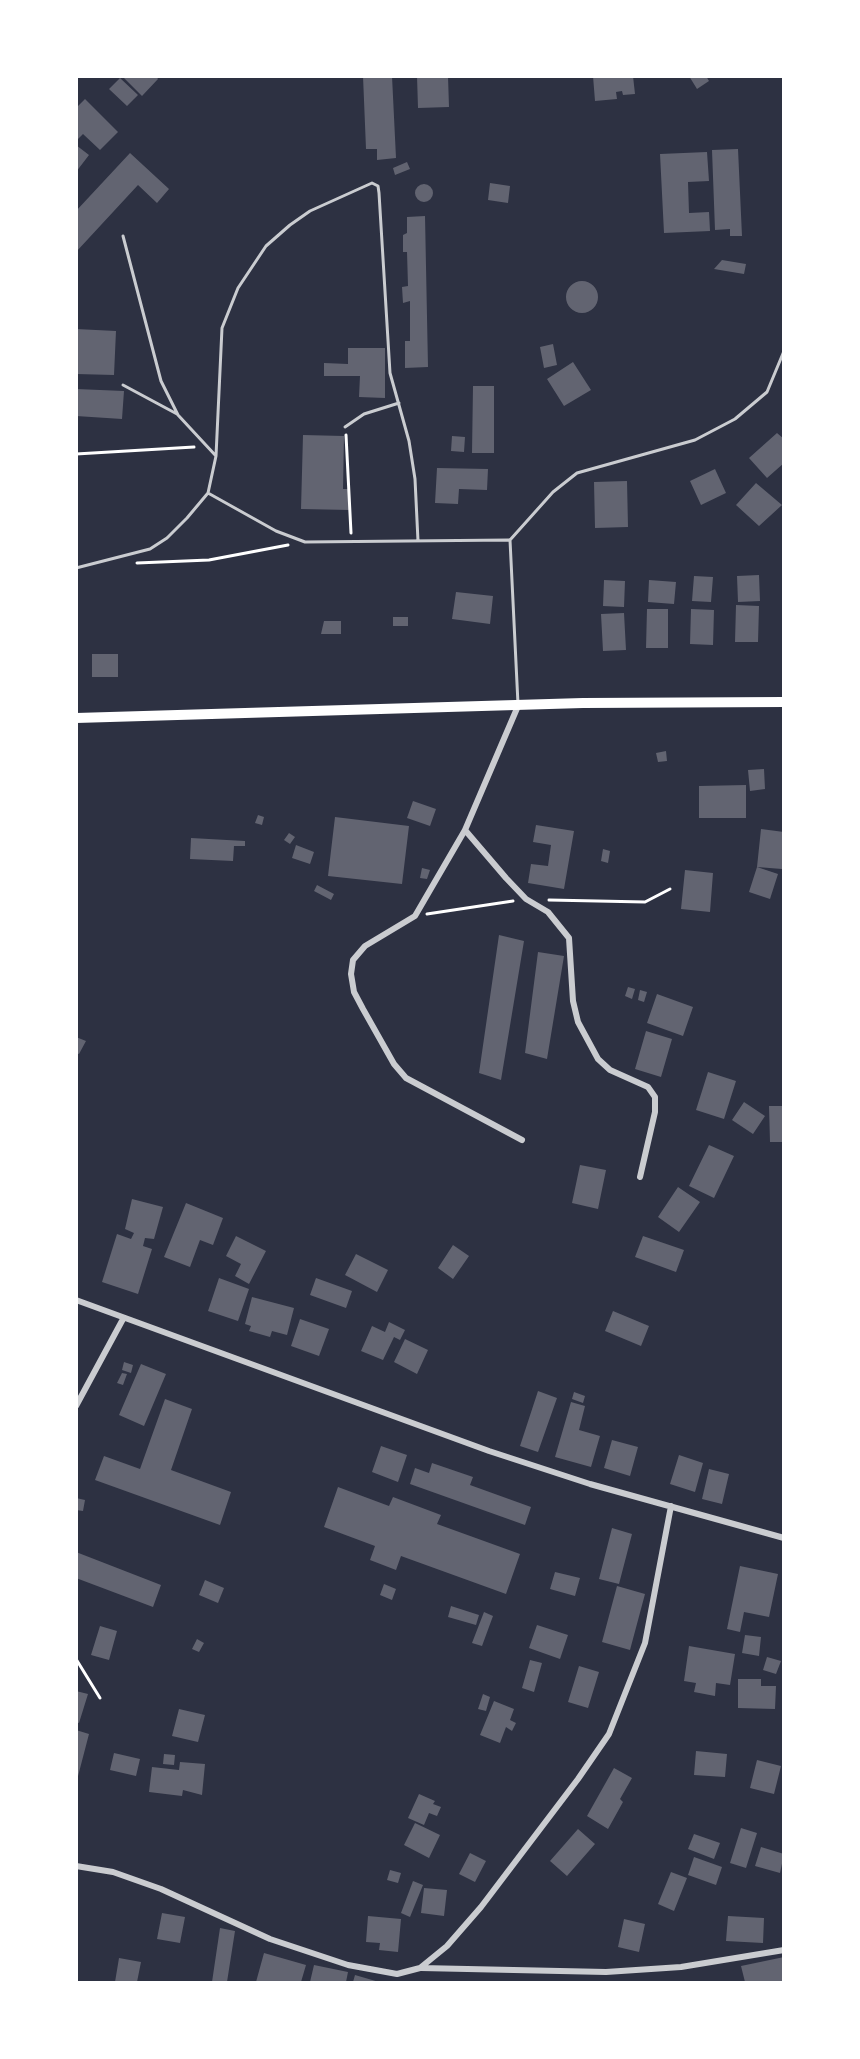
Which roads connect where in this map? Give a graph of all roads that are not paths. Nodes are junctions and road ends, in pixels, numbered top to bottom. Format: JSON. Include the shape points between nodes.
{"nodes":[{"id":1,"x":123,"y":236,"type":"dead end"},
{"id":2,"x":783,"y":351,"type":"edge"},
{"id":3,"x":123,"y":385,"type":"dead end"},
{"id":4,"x":399,"y":403,"type":"junction"},
{"id":5,"x":178,"y":415,"type":"junction"},
{"id":6,"x":345,"y":427,"type":"road end"},
{"id":7,"x":216,"y":456,"type":"junction"},
{"id":8,"x":208,"y":493,"type":"junction"},
{"id":9,"x":510,"y":540,"type":"junction"},
{"id":10,"x":418,"y":541,"type":"junction"},
{"id":11,"x":76,"y":568,"type":"edge"},
{"id":12,"x":783,"y":702,"type":"edge"},
{"id":13,"x":518,"y":706,"type":"junction"},
{"id":14,"x":76,"y":718,"type":"edge"},
{"id":15,"x":465,"y":830,"type":"junction"},
{"id":16,"x":522,"y":1140,"type":"dead end"},
{"id":17,"x":640,"y":1177,"type":"dead end"},
{"id":18,"x":76,"y":1300,"type":"edge"},
{"id":19,"x":123,"y":1319,"type":"junction"},
{"id":20,"x":76,"y":1406,"type":"edge"},
{"id":21,"x":671,"y":1506,"type":"junction"},
{"id":22,"x":783,"y":1538,"type":"edge"},
{"id":23,"x":76,"y":1866,"type":"edge"},
{"id":24,"x":783,"y":1950,"type":"edge"},
{"id":25,"x":420,"y":1968,"type":"junction"},
{"id":26,"x":398,"y":1974,"type":"junction"},
{"id":27,"x":397,"y":1983,"type":"edge"}],
"edges":[{"from":1,"to":5,"type":"lane","via":[[161,381]]},
{"from":2,"to":9,"type":"lane","via":[[767,392],[735,419],[695,440],[577,473],[553,492]]},
{"from":3,"to":5,"type":"lane"},
{"from":4,"to":6,"type":"lane","via":[[364,414]]},
{"from":4,"to":7,"type":"lane","via":[[390,373],[379,193],[378,186],[372,183],[310,211],[290,225],[266,246],[238,288],[222,328]]},
{"from":4,"to":10,"type":"lane","via":[[416,479]]},
{"from":5,"to":7,"type":"lane"},
{"from":7,"to":8,"type":"lane"},
{"from":8,"to":10,"type":"lane","via":[[276,531],[305,542]]},
{"from":8,"to":11,"type":"lane","via":[[167,538],[150,549]]},
{"from":9,"to":10,"type":"lane"},
{"from":9,"to":13,"type":"lane"},
{"from":12,"to":13,"type":"main road"},
{"from":13,"to":14,"type":"main road"},
{"from":13,"to":15,"type":"street"},
{"from":15,"to":16,"type":"street","via":[[415,916],[380,935],[353,960],[354,992],[394,1064],[406,1078]]},
{"from":15,"to":17,"type":"street","via":[[526,899],[548,912],[569,938],[578,1022],[598,1059],[610,1070],[648,1087],[655,1097]]},
{"from":18,"to":19,"type":"street"},
{"from":19,"to":20,"type":"street"},
{"from":19,"to":21,"type":"street","via":[[489,1451]]},
{"from":21,"to":22,"type":"street"},
{"from":21,"to":25,"type":"street","via":[[645,1643],[609,1734],[481,1908],[447,1946]]},
{"from":23,"to":26,"type":"street","via":[[113,1872],[161,1889],[270,1939],[348,1965]]},
{"from":24,"to":25,"type":"street","via":[[681,1968],[606,1972]]},
{"from":25,"to":26,"type":"street"},
{"from":26,"to":27,"type":"street"}]}
